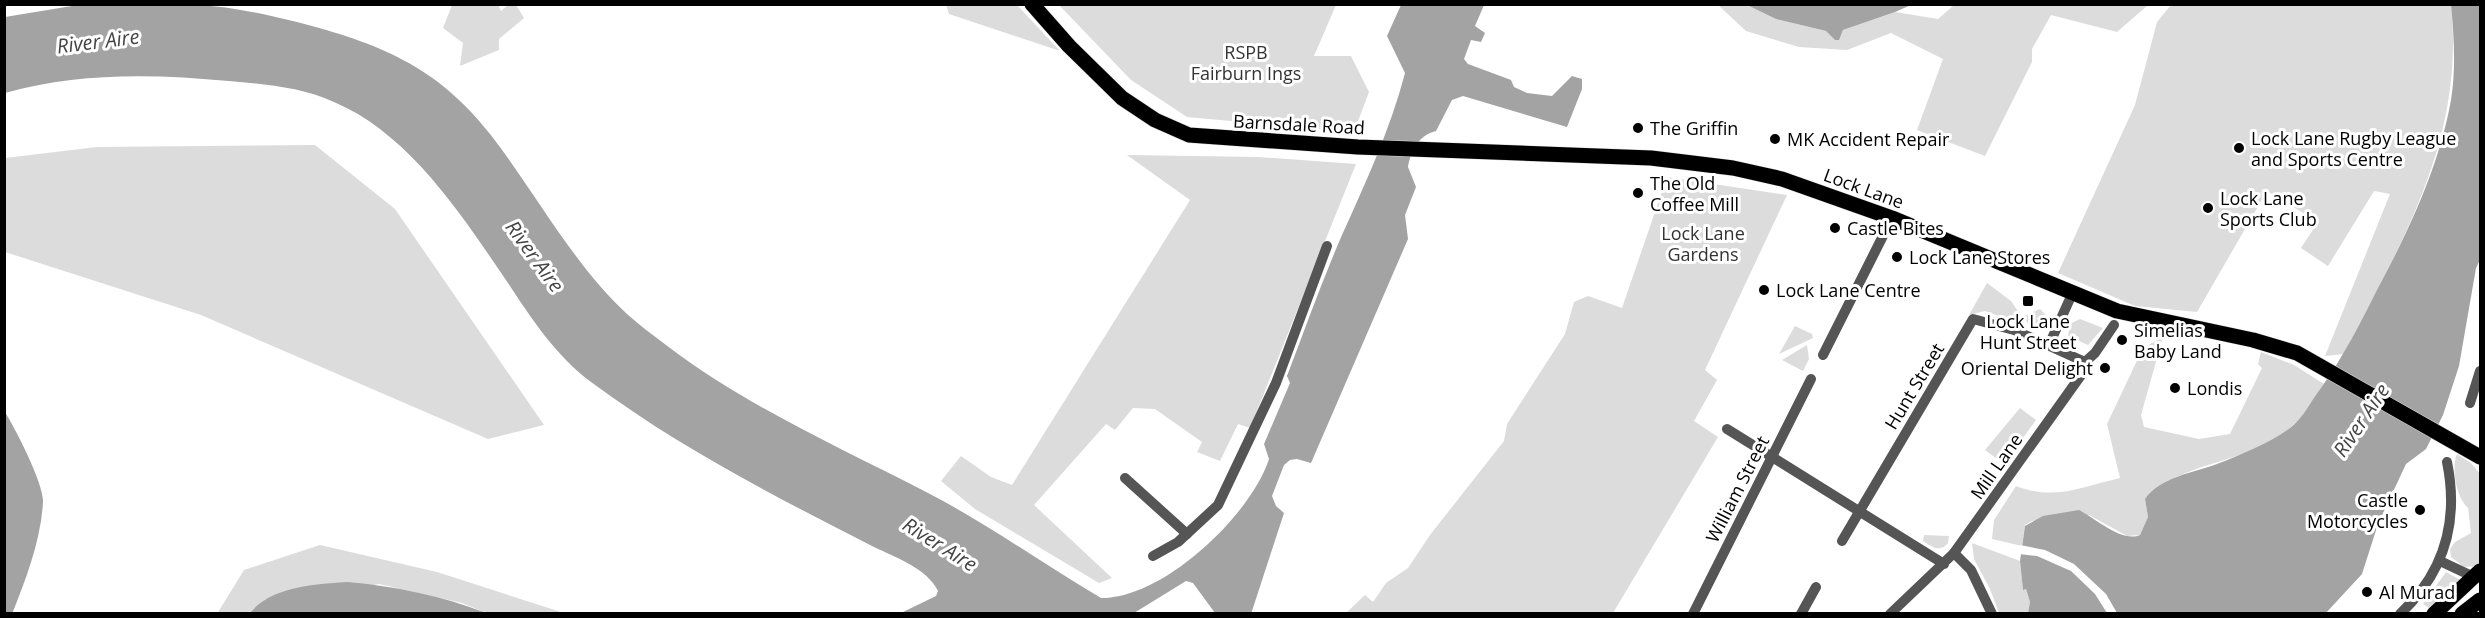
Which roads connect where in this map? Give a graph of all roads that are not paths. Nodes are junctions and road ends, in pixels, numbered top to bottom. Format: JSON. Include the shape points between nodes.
{"nodes":[{"id":1,"x":1032,"y":4,"type":"edge"},
{"id":2,"x":1614,"y":156,"type":"joint"},
{"id":3,"x":1892,"y":218,"type":"junction"},
{"id":4,"x":1327,"y":246,"type":"dead end"},
{"id":5,"x":2073,"y":292,"type":"junction"},
{"id":6,"x":2114,"y":325,"type":"dead end"},
{"id":7,"x":2049,"y":345,"type":"junction"},
{"id":8,"x":1823,"y":355,"type":"dead end"},
{"id":9,"x":2085,"y":362,"type":"junction"},
{"id":10,"x":2481,"y":371,"type":"edge"},
{"id":11,"x":1811,"y":379,"type":"dead end"},
{"id":12,"x":2470,"y":403,"type":"dead end"},
{"id":13,"x":1727,"y":429,"type":"dead end"},
{"id":14,"x":1772,"y":456,"type":"junction"},
{"id":15,"x":2481,"y":456,"type":"edge"},
{"id":16,"x":2446,"y":462,"type":"dead end"},
{"id":17,"x":1125,"y":478,"type":"dead end"},
{"id":18,"x":1859,"y":510,"type":"junction"},
{"id":19,"x":1187,"y":534,"type":"junction"},
{"id":20,"x":1842,"y":541,"type":"dead end"},
{"id":21,"x":1954,"y":553,"type":"junction"},
{"id":22,"x":1153,"y":556,"type":"dead end"},
{"id":23,"x":2440,"y":561,"type":"junction"},
{"id":24,"x":1944,"y":564,"type":"junction"},
{"id":25,"x":2477,"y":574,"type":"edge"},
{"id":26,"x":1816,"y":587,"type":"dead end"},
{"id":27,"x":2481,"y":600,"type":"edge"},
{"id":28,"x":2407,"y":611,"type":"edge"},
{"id":29,"x":1693,"y":614,"type":"edge"},
{"id":30,"x":1801,"y":614,"type":"edge"},
{"id":31,"x":1890,"y":614,"type":"edge"},
{"id":32,"x":1992,"y":614,"type":"edge"},
{"id":33,"x":2434,"y":614,"type":"edge"},
{"id":34,"x":2462,"y":614,"type":"edge"}],
"edges":[{"from":1,"to":2,"type":"main road","name":"Barnsdale Road","via":[[1122,98],[1175,129],[1210,138]]},
{"from":2,"to":3,"type":"main road","name":"Lock Lane","via":[[1733,168],[1782,179]]},
{"from":3,"to":5,"type":"main road","name":"Lock Lane"},
{"from":3,"to":8,"type":"street"},
{"from":4,"to":19,"type":"street","via":[[1276,383],[1234,473],[1218,505]]},
{"from":5,"to":7,"type":"street"},
{"from":5,"to":15,"type":"main road","name":"Lock Lane","via":[[2117,311],[2297,353]]},
{"from":6,"to":9,"type":"street","name":"Mill Lane"},
{"from":7,"to":9,"type":"street","name":"Hunt Street"},
{"from":7,"to":18,"type":"street","name":"Hunt Street","via":[[1973,319]]},
{"from":9,"to":21,"type":"street","name":"Mill Lane","via":[[2084,371]]},
{"from":10,"to":12,"type":"street"},
{"from":11,"to":14,"type":"street","name":"William Street"},
{"from":13,"to":14,"type":"street"},
{"from":14,"to":18,"type":"street"},
{"from":14,"to":29,"type":"street","name":"William Street"},
{"from":16,"to":23,"type":"street","via":[[2452,502]]},
{"from":17,"to":19,"type":"street"},
{"from":18,"to":20,"type":"street","name":"Hunt Street"},
{"from":18,"to":24,"type":"street"},
{"from":19,"to":22,"type":"street"},
{"from":21,"to":24,"type":"street","name":"Mill Lane"},
{"from":21,"to":32,"type":"street","via":[[1971,570]]},
{"from":23,"to":25,"type":"street"},
{"from":23,"to":28,"type":"street"},
{"from":24,"to":31,"type":"street","name":"Mill Lane"},
{"from":25,"to":33,"type":"main road"},
{"from":26,"to":30,"type":"street"},
{"from":27,"to":34,"type":"main road"}]}
